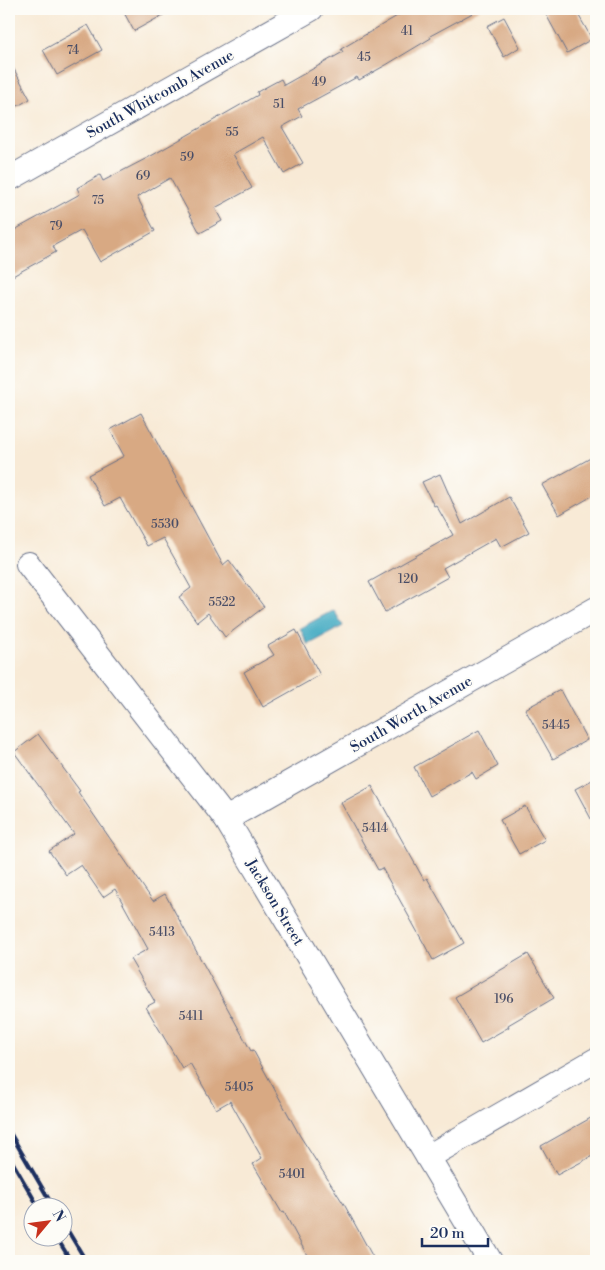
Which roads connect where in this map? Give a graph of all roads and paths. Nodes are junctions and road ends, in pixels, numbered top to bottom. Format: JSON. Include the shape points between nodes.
{"nodes":[{"id":1,"x":311,"y":9,"type":"edge"},
{"id":2,"x":9,"y":180,"type":"edge"},
{"id":3,"x":28,"y":564,"type":"dead end"},
{"id":4,"x":596,"y":609,"type":"edge"},
{"id":5,"x":226,"y":820,"type":"junction"},
{"id":6,"x":596,"y":1060,"type":"edge"},
{"id":7,"x":428,"y":1157,"type":"junction"},
{"id":8,"x":490,"y":1261,"type":"edge"}],
"edges":[{"from":1,"to":2,"type":"street","name":"South Whitcomb Avenue"},
{"from":3,"to":5,"type":"street","name":"Jackson Street"},
{"from":4,"to":5,"type":"street","name":"South Worth Avenue"},
{"from":5,"to":7,"type":"street","name":"Jackson Street"},
{"from":6,"to":7,"type":"street"},
{"from":7,"to":8,"type":"street","name":"Jackson Street"}]}
